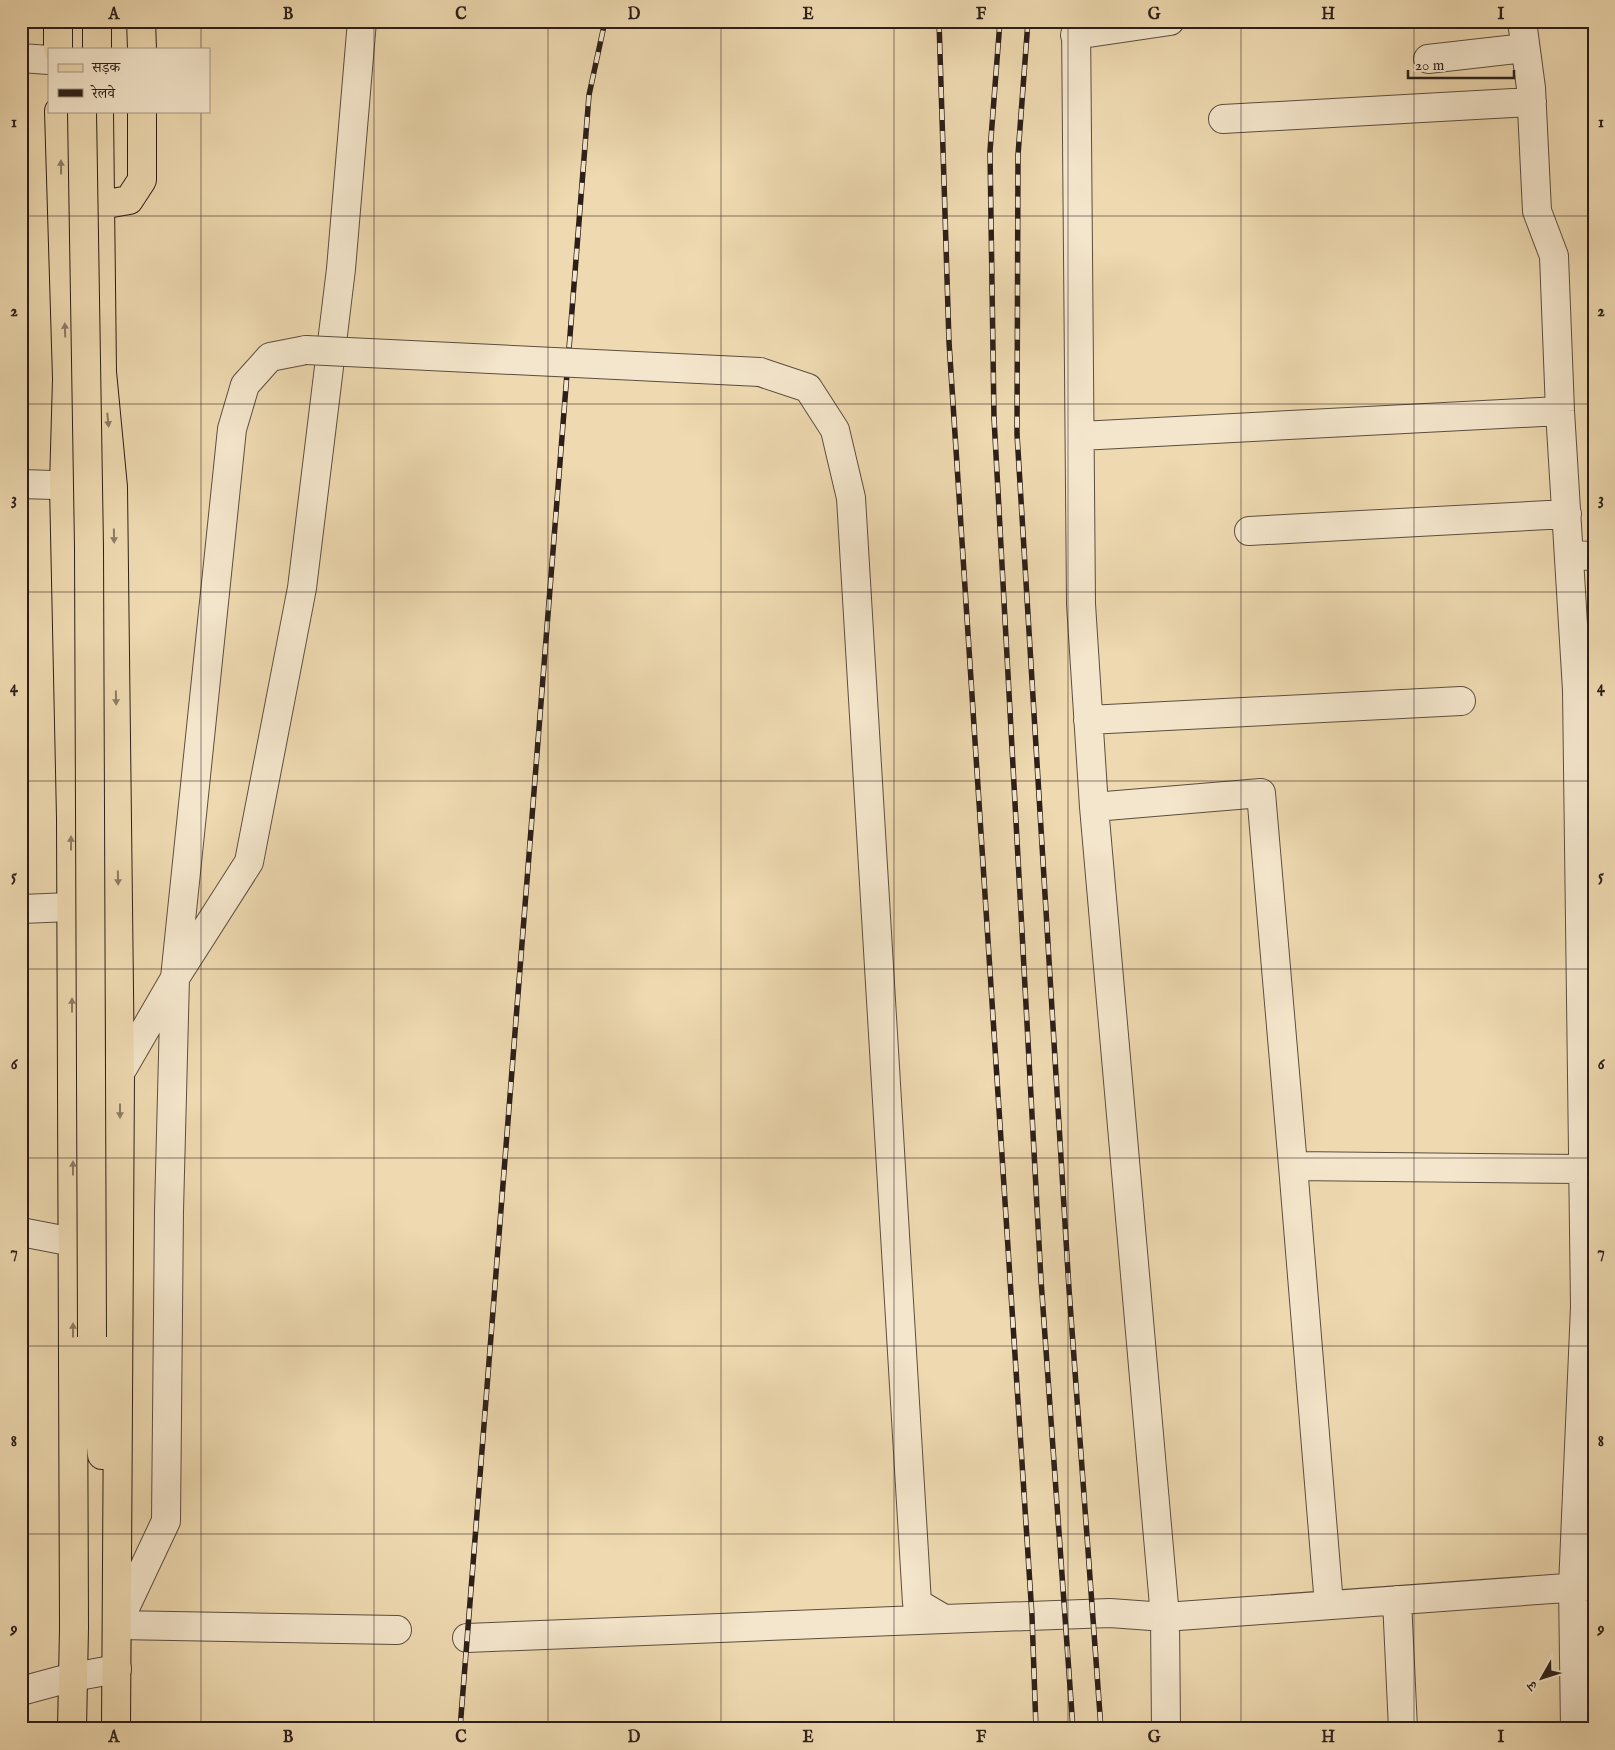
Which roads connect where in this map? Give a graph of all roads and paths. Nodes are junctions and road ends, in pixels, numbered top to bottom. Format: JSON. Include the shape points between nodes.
{"nodes":[{"id":1,"x":58,"y":21,"type":"edge"},
{"id":2,"x":81,"y":21,"type":"edge"},
{"id":3,"x":97,"y":21,"type":"edge"},
{"id":4,"x":141,"y":21,"type":"edge"},
{"id":5,"x":362,"y":21,"type":"edge"},
{"id":6,"x":1170,"y":21,"type":"edge"},
{"id":7,"x":1522,"y":21,"type":"edge"},
{"id":8,"x":1076,"y":28,"type":"edge"},
{"id":9,"x":58,"y":48,"type":"edge"},
{"id":10,"x":82,"y":48,"type":"edge"},
{"id":11,"x":97,"y":48,"type":"edge"},
{"id":12,"x":142,"y":48,"type":"edge"},
{"id":13,"x":1526,"y":48,"type":"junction"},
{"id":14,"x":21,"y":58,"type":"edge"},
{"id":15,"x":1428,"y":59,"type":"dead end"},
{"id":16,"x":48,"y":60,"type":"edge"},
{"id":17,"x":1532,"y":102,"type":"junction"},
{"id":18,"x":59,"y":112,"type":"edge"},
{"id":19,"x":82,"y":112,"type":"edge"},
{"id":20,"x":99,"y":112,"type":"edge"},
{"id":21,"x":142,"y":112,"type":"edge"},
{"id":22,"x":1223,"y":119,"type":"dead end"},
{"id":23,"x":102,"y":205,"type":"junction"},
{"id":24,"x":62,"y":212,"type":"junction"},
{"id":25,"x":1560,"y":411,"type":"junction"},
{"id":26,"x":1080,"y":436,"type":"junction"},
{"id":27,"x":21,"y":484,"type":"edge"},
{"id":28,"x":64,"y":485,"type":"junction"},
{"id":29,"x":113,"y":487,"type":"junction"},
{"id":30,"x":1567,"y":514,"type":"junction"},
{"id":31,"x":1249,"y":531,"type":"dead end"},
{"id":32,"x":1581,"y":555,"type":"edge"},
{"id":33,"x":1462,"y":701,"type":"dead end"},
{"id":34,"x":1088,"y":720,"type":"junction"},
{"id":35,"x":1586,"y":801,"type":"edge"},
{"id":36,"x":1094,"y":807,"type":"junction"},
{"id":37,"x":71,"y":907,"type":"junction"},
{"id":38,"x":21,"y":909,"type":"edge"},
{"id":39,"x":1587,"y":938,"type":"edge"},
{"id":40,"x":175,"y":978,"type":"junction"},
{"id":41,"x":120,"y":1073,"type":"junction"},
{"id":42,"x":1587,"y":1098,"type":"edge"},
{"id":43,"x":1293,"y":1166,"type":"junction"},
{"id":44,"x":1582,"y":1169,"type":"junction"},
{"id":45,"x":21,"y":1232,"type":"edge"},
{"id":46,"x":73,"y":1242,"type":"junction"},
{"id":47,"x":92,"y":1337,"type":"junction"},
{"id":48,"x":1584,"y":1586,"type":"edge"},
{"id":49,"x":1397,"y":1600,"type":"junction"},
{"id":50,"x":1329,"y":1605,"type":"junction"},
{"id":51,"x":1165,"y":1617,"type":"junction"},
{"id":52,"x":944,"y":1619,"type":"junction"},
{"id":53,"x":117,"y":1624,"type":"junction"},
{"id":54,"x":74,"y":1628,"type":"junction"},
{"id":55,"x":397,"y":1630,"type":"dead end"},
{"id":56,"x":467,"y":1638,"type":"dead end"},
{"id":57,"x":117,"y":1669,"type":"junction"},
{"id":58,"x":73,"y":1677,"type":"junction"},
{"id":59,"x":21,"y":1691,"type":"edge"},
{"id":60,"x":72,"y":1729,"type":"edge"},
{"id":61,"x":116,"y":1729,"type":"edge"},
{"id":62,"x":1166,"y":1729,"type":"edge"},
{"id":63,"x":1402,"y":1729,"type":"edge"},
{"id":64,"x":1575,"y":1729,"type":"edge"}],
"edges":[{"from":1,"to":9,"type":"main road"},
{"from":2,"to":10,"type":"main road"},
{"from":3,"to":11,"type":"main road"},
{"from":4,"to":12,"type":"main road"},
{"from":5,"to":40,"type":"street","via":[[341,269],[303,578],[270,755],[249,862]]},
{"from":6,"to":8,"type":"street"},
{"from":7,"to":13,"type":"street"},
{"from":8,"to":26,"type":"street"},
{"from":13,"to":15,"type":"street"},
{"from":13,"to":17,"type":"street"},
{"from":14,"to":16,"type":"street"},
{"from":17,"to":22,"type":"street"},
{"from":17,"to":25,"type":"street","via":[[1537,211],[1554,256]]},
{"from":24,"to":18,"type":"main road","one_way":true},
{"from":19,"to":47,"type":"main road","bridge":true,"via":[[89,548]]},
{"from":20,"to":23,"type":"main road"},
{"from":21,"to":23,"type":"main road","via":[[142,180],[130,200]]},
{"from":23,"to":24,"type":"main road"},
{"from":23,"to":29,"type":"main road","one_way":true,"via":[[102,372]]},
{"from":28,"to":24,"type":"main road","one_way":true,"via":[[67,379]]},
{"from":25,"to":26,"type":"street"},
{"from":25,"to":30,"type":"street"},
{"from":26,"to":34,"type":"street","via":[[1082,604]]},
{"from":27,"to":28,"type":"street"},
{"from":28,"to":29,"type":"street"},
{"from":37,"to":28,"type":"main road","one_way":true},
{"from":29,"to":41,"type":"main road","one_way":true},
{"from":30,"to":31,"type":"street"},
{"from":30,"to":32,"type":"street"},
{"from":32,"to":35,"type":"street","via":[[1578,690]]},
{"from":33,"to":34,"type":"street"},
{"from":34,"to":36,"type":"street"},
{"from":35,"to":39,"type":"street"},
{"from":36,"to":43,"type":"street","via":[[1261,793]]},
{"from":36,"to":51,"type":"street"},
{"from":37,"to":38,"type":"street"},
{"from":46,"to":37,"type":"main road","one_way":true},
{"from":39,"to":42,"type":"street"},
{"from":40,"to":41,"type":"street"},
{"from":40,"to":52,"type":"street","bridge":true,"via":[[232,429],[245,385],[270,357],[306,350],[760,372],[808,388],[835,430],[851,498],[917,1603]]},
{"from":40,"to":53,"type":"street","via":[[166,1521]]},
{"from":41,"to":53,"type":"main road","one_way":true},
{"from":42,"to":44,"type":"street"},
{"from":43,"to":44,"type":"street"},
{"from":43,"to":50,"type":"street"},
{"from":44,"to":48,"type":"street"},
{"from":45,"to":46,"type":"street"},
{"from":54,"to":46,"type":"main road","one_way":true},
{"from":47,"to":53,"type":"main road"},
{"from":47,"to":54,"type":"main road"},
{"from":48,"to":49,"type":"street"},
{"from":48,"to":64,"type":"street"},
{"from":49,"to":50,"type":"street"},
{"from":49,"to":63,"type":"street"},
{"from":50,"to":51,"type":"street"},
{"from":51,"to":52,"type":"street","via":[[1110,1613]]},
{"from":51,"to":62,"type":"street"},
{"from":52,"to":56,"type":"street"},
{"from":53,"to":55,"type":"street"},
{"from":53,"to":57,"type":"main road"},
{"from":54,"to":58,"type":"main road"},
{"from":57,"to":58,"type":"street"},
{"from":57,"to":61,"type":"main road"},
{"from":58,"to":59,"type":"street"},
{"from":58,"to":60,"type":"main road"}]}
